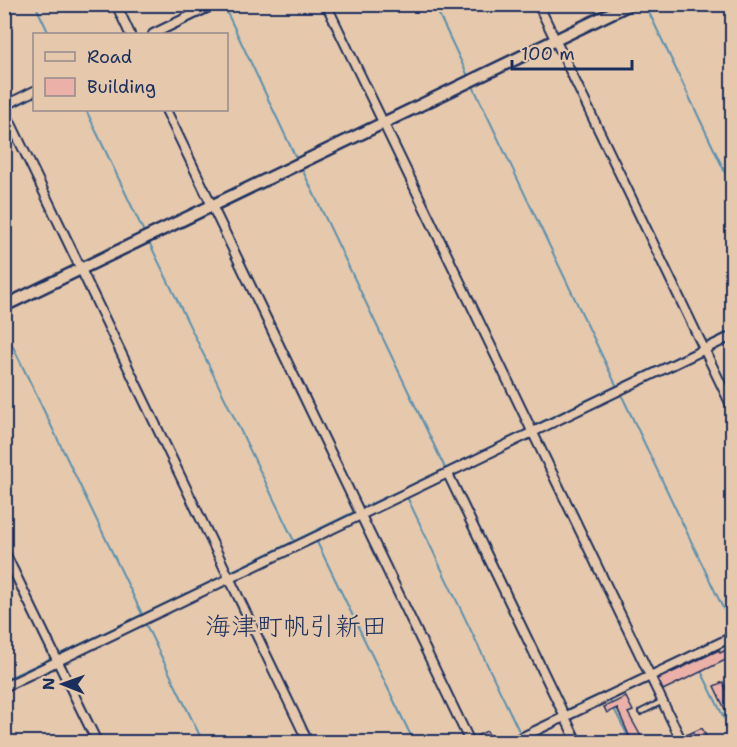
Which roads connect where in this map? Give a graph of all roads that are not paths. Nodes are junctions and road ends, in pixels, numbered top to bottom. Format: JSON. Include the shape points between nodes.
{"nodes":[{"id":1,"x":116,"y":4,"type":"edge"},
{"id":2,"x":215,"y":4,"type":"edge"},
{"id":3,"x":326,"y":4,"type":"edge"},
{"id":4,"x":538,"y":4,"type":"edge"},
{"id":5,"x":630,"y":4,"type":"edge"},
{"id":6,"x":130,"y":33,"type":"edge"},
{"id":7,"x":155,"y":33,"type":"edge"},
{"id":8,"x":556,"y":41,"type":"junction"},
{"id":9,"x":33,"y":92,"type":"edge"},
{"id":10,"x":4,"y":107,"type":"edge"},
{"id":11,"x":166,"y":111,"type":"edge"},
{"id":12,"x":383,"y":123,"type":"junction"},
{"id":13,"x":212,"y":206,"type":"junction"},
{"id":14,"x":81,"y":270,"type":"junction"},
{"id":15,"x":4,"y":306,"type":"edge"},
{"id":16,"x":732,"y":336,"type":"edge"},
{"id":17,"x":705,"y":349,"type":"junction"},
{"id":18,"x":732,"y":407,"type":"edge"},
{"id":19,"x":533,"y":433,"type":"junction"},
{"id":20,"x":447,"y":474,"type":"junction"},
{"id":21,"x":362,"y":515,"type":"junction"},
{"id":22,"x":4,"y":551,"type":"edge"},
{"id":23,"x":229,"y":579,"type":"junction"},
{"id":24,"x":732,"y":637,"type":"edge"},
{"id":25,"x":58,"y":661,"type":"junction"},
{"id":26,"x":649,"y":676,"type":"junction"},
{"id":27,"x":4,"y":687,"type":"edge"},
{"id":28,"x":662,"y":701,"type":"junction"},
{"id":29,"x":641,"y":712,"type":"dead end"},
{"id":30,"x":565,"y":717,"type":"junction"},
{"id":31,"x":97,"y":742,"type":"edge"},
{"id":32,"x":308,"y":742,"type":"edge"},
{"id":33,"x":470,"y":742,"type":"edge"},
{"id":34,"x":512,"y":742,"type":"edge"},
{"id":35,"x":577,"y":742,"type":"edge"},
{"id":36,"x":682,"y":742,"type":"edge"}],
"edges":[{"from":1,"to":6,"type":"street"},
{"from":2,"to":7,"type":"street"},
{"from":3,"to":12,"type":"street"},
{"from":4,"to":8,"type":"street"},
{"from":5,"to":8,"type":"street"},
{"from":8,"to":12,"type":"street"},
{"from":8,"to":17,"type":"street"},
{"from":9,"to":10,"type":"street"},
{"from":10,"to":14,"type":"street"},
{"from":11,"to":13,"type":"street"},
{"from":12,"to":13,"type":"street"},
{"from":12,"to":19,"type":"street"},
{"from":13,"to":14,"type":"street"},
{"from":13,"to":21,"type":"street"},
{"from":14,"to":15,"type":"street"},
{"from":14,"to":23,"type":"street"},
{"from":16,"to":17,"type":"street"},
{"from":17,"to":18,"type":"street"},
{"from":17,"to":19,"type":"street"},
{"from":19,"to":20,"type":"street"},
{"from":19,"to":26,"type":"street"},
{"from":20,"to":21,"type":"street"},
{"from":20,"to":30,"type":"street"},
{"from":21,"to":23,"type":"street"},
{"from":21,"to":33,"type":"street"},
{"from":22,"to":25,"type":"street"},
{"from":23,"to":25,"type":"street"},
{"from":23,"to":32,"type":"street"},
{"from":24,"to":26,"type":"street"},
{"from":25,"to":27,"type":"street"},
{"from":25,"to":31,"type":"street"},
{"from":26,"to":28,"type":"street"},
{"from":26,"to":30,"type":"street"},
{"from":28,"to":29,"type":"lane"},
{"from":28,"to":36,"type":"street"},
{"from":30,"to":34,"type":"street"},
{"from":30,"to":35,"type":"street"}]}
